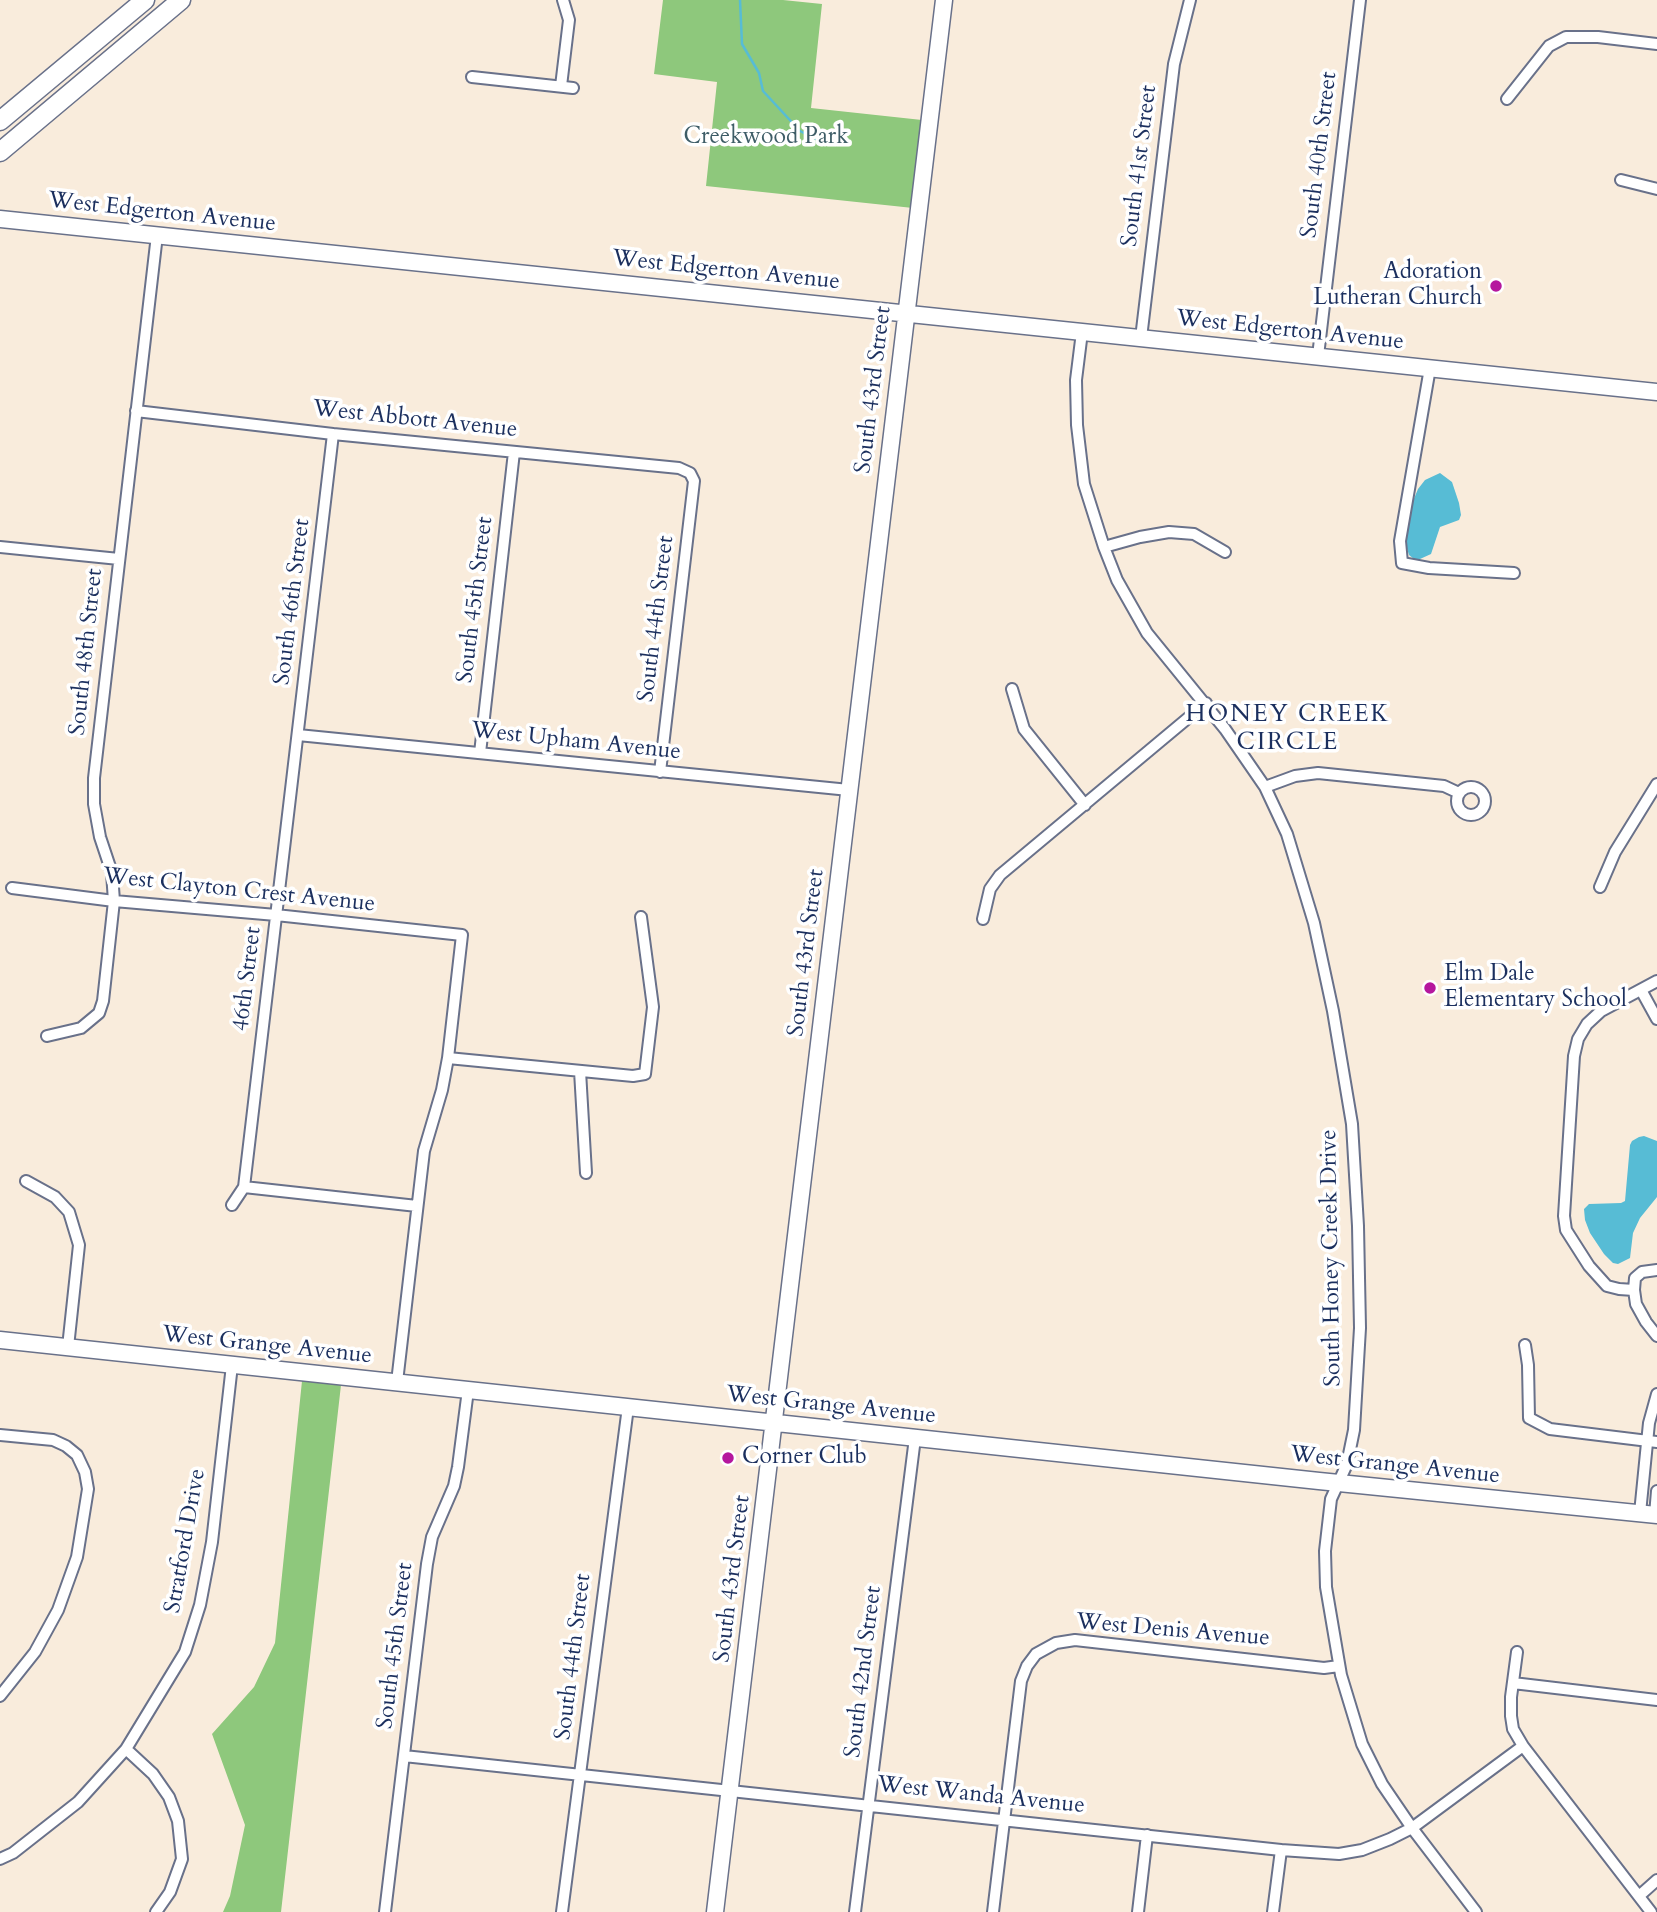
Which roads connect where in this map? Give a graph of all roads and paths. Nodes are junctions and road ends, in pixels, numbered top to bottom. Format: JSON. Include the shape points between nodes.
{"nodes":[{"id":1,"x":145,"y":0,"type":"edge"},
{"id":2,"x":181,"y":0,"type":"edge"},
{"id":3,"x":563,"y":0,"type":"edge"},
{"id":4,"x":944,"y":0,"type":"edge"},
{"id":5,"x":1189,"y":0,"type":"edge"},
{"id":6,"x":1360,"y":0,"type":"edge"},
{"id":7,"x":158,"y":7,"type":"edge"},
{"id":8,"x":1657,"y":44,"type":"edge"},
{"id":9,"x":472,"y":77,"type":"dead end"},
{"id":10,"x":561,"y":86,"type":"junction"},
{"id":11,"x":573,"y":88,"type":"dead end"},
{"id":12,"x":1507,"y":99,"type":"dead end"},
{"id":13,"x":0,"y":121,"type":"edge"},
{"id":14,"x":0,"y":152,"type":"edge"},
{"id":15,"x":1621,"y":180,"type":"dead end"},
{"id":16,"x":1657,"y":189,"type":"edge"},
{"id":17,"x":0,"y":219,"type":"edge"},
{"id":18,"x":157,"y":235,"type":"junction"},
{"id":19,"x":906,"y":313,"type":"junction"},
{"id":20,"x":1082,"y":332,"type":"junction"},
{"id":21,"x":1141,"y":338,"type":"junction"},
{"id":22,"x":1318,"y":356,"type":"junction"},
{"id":23,"x":1430,"y":368,"type":"junction"},
{"id":24,"x":1657,"y":392,"type":"edge"},
{"id":25,"x":136,"y":411,"type":"junction"},
{"id":26,"x":333,"y":434,"type":"junction"},
{"id":27,"x":514,"y":452,"type":"junction"},
{"id":28,"x":690,"y":473,"type":"joint"},
{"id":29,"x":0,"y":547,"type":"edge"},
{"id":30,"x":1104,"y":547,"type":"junction"},
{"id":31,"x":1225,"y":552,"type":"dead end"},
{"id":32,"x":118,"y":559,"type":"junction"},
{"id":33,"x":1514,"y":573,"type":"dead end"},
{"id":34,"x":1012,"y":689,"type":"dead end"},
{"id":35,"x":1206,"y":704,"type":"junction"},
{"id":36,"x":298,"y":735,"type":"junction"},
{"id":37,"x":480,"y":753,"type":"junction"},
{"id":38,"x":660,"y":772,"type":"junction"},
{"id":39,"x":293,"y":775,"type":"joint"},
{"id":40,"x":1657,"y":784,"type":"edge"},
{"id":41,"x":1265,"y":787,"type":"junction"},
{"id":42,"x":849,"y":790,"type":"junction"},
{"id":43,"x":1459,"y":793,"type":"dead end"},
{"id":44,"x":1085,"y":805,"type":"junction"},
{"id":45,"x":1601,"y":887,"type":"dead end"},
{"id":46,"x":12,"y":888,"type":"dead end"},
{"id":47,"x":114,"y":901,"type":"junction"},
{"id":48,"x":276,"y":915,"type":"junction"},
{"id":49,"x":641,"y":917,"type":"dead end"},
{"id":50,"x":984,"y":919,"type":"dead end"},
{"id":51,"x":1657,"y":981,"type":"edge"},
{"id":52,"x":1641,"y":990,"type":"junction"},
{"id":53,"x":1657,"y":1019,"type":"edge"},
{"id":54,"x":47,"y":1036,"type":"dead end"},
{"id":55,"x":448,"y":1058,"type":"junction"},
{"id":56,"x":580,"y":1071,"type":"junction"},
{"id":57,"x":586,"y":1173,"type":"dead end"},
{"id":58,"x":26,"y":1181,"type":"dead end"},
{"id":59,"x":244,"y":1187,"type":"junction"},
{"id":60,"x":232,"y":1205,"type":"dead end"},
{"id":61,"x":417,"y":1206,"type":"junction"},
{"id":62,"x":1657,"y":1270,"type":"edge"},
{"id":63,"x":1634,"y":1290,"type":"junction"},
{"id":64,"x":1657,"y":1336,"type":"edge"},
{"id":65,"x":0,"y":1340,"type":"edge"},
{"id":66,"x":1525,"y":1345,"type":"dead end"},
{"id":67,"x":68,"y":1347,"type":"junction"},
{"id":68,"x":232,"y":1365,"type":"junction"},
{"id":69,"x":397,"y":1382,"type":"junction"},
{"id":70,"x":468,"y":1390,"type":"junction"},
{"id":71,"x":1657,"y":1394,"type":"edge"},
{"id":72,"x":628,"y":1407,"type":"junction"},
{"id":73,"x":775,"y":1423,"type":"junction"},
{"id":74,"x":0,"y":1435,"type":"edge"},
{"id":75,"x":915,"y":1438,"type":"junction"},
{"id":76,"x":1652,"y":1441,"type":"edge"},
{"id":77,"x":1339,"y":1483,"type":"junction"},
{"id":78,"x":1657,"y":1491,"type":"edge"},
{"id":79,"x":1651,"y":1514,"type":"edge"},
{"id":80,"x":1517,"y":1652,"type":"dead end"},
{"id":81,"x":1339,"y":1666,"type":"junction"},
{"id":82,"x":1513,"y":1683,"type":"junction"},
{"id":83,"x":0,"y":1696,"type":"edge"},
{"id":84,"x":1657,"y":1700,"type":"edge"},
{"id":85,"x":1523,"y":1746,"type":"junction"},
{"id":86,"x":126,"y":1749,"type":"junction"},
{"id":87,"x":404,"y":1756,"type":"junction"},
{"id":88,"x":580,"y":1774,"type":"junction"},
{"id":89,"x":730,"y":1790,"type":"junction"},
{"id":90,"x":868,"y":1805,"type":"junction"},
{"id":91,"x":1005,"y":1820,"type":"junction"},
{"id":92,"x":1412,"y":1828,"type":"junction"},
{"id":93,"x":1147,"y":1835,"type":"junction"},
{"id":94,"x":1281,"y":1850,"type":"junction"},
{"id":95,"x":0,"y":1859,"type":"edge"},
{"id":96,"x":1657,"y":1881,"type":"edge"},
{"id":97,"x":1639,"y":1896,"type":"junction"},
{"id":98,"x":156,"y":1912,"type":"edge"},
{"id":99,"x":385,"y":1912,"type":"edge"},
{"id":100,"x":562,"y":1912,"type":"edge"},
{"id":101,"x":715,"y":1912,"type":"edge"},
{"id":102,"x":855,"y":1912,"type":"edge"},
{"id":103,"x":993,"y":1912,"type":"edge"},
{"id":104,"x":1138,"y":1912,"type":"edge"},
{"id":105,"x":1273,"y":1912,"type":"edge"},
{"id":106,"x":1476,"y":1912,"type":"edge"},
{"id":107,"x":1651,"y":1912,"type":"edge"}],
"edges":[{"from":1,"to":13,"type":"main road"},
{"from":2,"to":7,"type":"main road"},
{"from":3,"to":10,"type":"street","via":[[569,20]]},
{"from":4,"to":19,"type":"street","name":"South 43rd Street"},
{"from":5,"to":21,"type":"street","name":"South 41st Street","via":[[1174,64]]},
{"from":6,"to":22,"type":"street","name":"South 40th Street"},
{"from":7,"to":14,"type":"main road"},
{"from":8,"to":12,"type":"street","via":[[1566,37],[1549,46]]},
{"from":9,"to":10,"type":"street"},
{"from":10,"to":11,"type":"street"},
{"from":15,"to":16,"type":"street"},
{"from":17,"to":18,"type":"street","name":"West Edgerton Avenue"},
{"from":18,"to":19,"type":"street","name":"West Edgerton Avenue"},
{"from":18,"to":25,"type":"street","name":"South 48th Street"},
{"from":19,"to":20,"type":"street","name":"West Edgerton Avenue"},
{"from":19,"to":42,"type":"street","name":"South 43rd Street"},
{"from":20,"to":21,"type":"street","name":"West Edgerton Avenue"},
{"from":20,"to":30,"type":"street","name":"South Honey Creek Drive","via":[[1077,425],[1084,484]]},
{"from":21,"to":22,"type":"street","name":"West Edgerton Avenue"},
{"from":22,"to":23,"type":"street","name":"West Edgerton Avenue"},
{"from":23,"to":24,"type":"street","name":"West Edgerton Avenue"},
{"from":23,"to":33,"type":"street","via":[[1400,541],[1402,563]]},
{"from":25,"to":26,"type":"street","name":"West Abbott Avenue"},
{"from":25,"to":32,"type":"street","name":"South 48th Street"},
{"from":26,"to":27,"type":"street","name":"West Abbott Avenue"},
{"from":26,"to":36,"type":"street","name":"South 46th Street"},
{"from":27,"to":28,"type":"street","name":"West Abbott Avenue","via":[[679,468]]},
{"from":27,"to":37,"type":"street","name":"South 45th Street"},
{"from":28,"to":38,"type":"street","name":"South 44th Street","via":[[694,481]]},
{"from":29,"to":32,"type":"street"},
{"from":30,"to":31,"type":"street","via":[[1169,532],[1195,534]]},
{"from":30,"to":35,"type":"street","name":"South Honey Creek Drive","via":[[1147,633]]},
{"from":32,"to":47,"type":"street","name":"South 48th Street","via":[[94,778],[94,804],[112,873]]},
{"from":34,"to":44,"type":"street","via":[[1024,729]]},
{"from":35,"to":41,"type":"street","name":"South Honey Creek Drive"},
{"from":35,"to":44,"type":"street"},
{"from":36,"to":37,"type":"street","name":"West Upham Avenue"},
{"from":36,"to":39,"type":"street","name":"South 46th Street"},
{"from":37,"to":38,"type":"street","name":"West Upham Avenue"},
{"from":38,"to":42,"type":"street","name":"West Upham Avenue"},
{"from":39,"to":48,"type":"street","name":"46th Street"},
{"from":40,"to":45,"type":"street","via":[[1615,852]]},
{"from":41,"to":43,"type":"street","via":[[1318,773],[1444,786]]},
{"from":41,"to":77,"type":"street","name":"South Honey Creek Drive","via":[[1287,834],[1314,923],[1352,1124],[1360,1328],[1354,1430]]},
{"from":42,"to":73,"type":"street","name":"South 43rd Street"},
{"from":44,"to":50,"type":"street","via":[[1000,875],[990,889]]},
{"from":46,"to":47,"type":"street","name":"West Clayton Crest Avenue"},
{"from":47,"to":48,"type":"street","name":"West Clayton Crest Avenue"},
{"from":47,"to":54,"type":"street","name":"South 48th Street","via":[[99,1013],[81,1028]]},
{"from":48,"to":55,"type":"street","name":"West Clayton Crest Avenue","via":[[461,935]]},
{"from":48,"to":59,"type":"street","name":"46th Street"},
{"from":49,"to":56,"type":"street","via":[[653,1007],[645,1074]]},
{"from":51,"to":52,"type":"street"},
{"from":52,"to":53,"type":"street"},
{"from":52,"to":63,"type":"street","via":[[1601,1011],[1578,1040],[1564,1216],[1566,1230],[1607,1286]]},
{"from":55,"to":56,"type":"street"},
{"from":55,"to":61,"type":"street","via":[[424,1151]]},
{"from":56,"to":57,"type":"street"},
{"from":58,"to":67,"type":"street","via":[[55,1197],[69,1212],[79,1245]]},
{"from":59,"to":60,"type":"street"},
{"from":59,"to":61,"type":"street"},
{"from":61,"to":69,"type":"street"},
{"from":62,"to":63,"type":"street","via":[[1635,1278]]},
{"from":63,"to":64,"type":"street","via":[[1636,1304]]},
{"from":65,"to":67,"type":"street","name":"West Grange Avenue"},
{"from":66,"to":76,"type":"street","via":[[1529,1418],[1550,1429]]},
{"from":67,"to":68,"type":"street","name":"West Grange Avenue"},
{"from":68,"to":69,"type":"street","name":"West Grange Avenue"},
{"from":68,"to":86,"type":"street","name":"Stratford Drive","via":[[212,1542],[200,1605],[185,1652]]},
{"from":69,"to":70,"type":"street","name":"West Grange Avenue"},
{"from":70,"to":72,"type":"street","name":"West Grange Avenue"},
{"from":70,"to":87,"type":"street","name":"South 45th Street","via":[[454,1486],[432,1537],[427,1564]]},
{"from":71,"to":76,"type":"street","via":[[1651,1412]]},
{"from":72,"to":73,"type":"street","name":"West Grange Avenue"},
{"from":72,"to":88,"type":"street","name":"South 44th Street"},
{"from":73,"to":75,"type":"street","name":"West Grange Avenue"},
{"from":73,"to":89,"type":"street","name":"South 43rd Street"},
{"from":74,"to":83,"type":"street","via":[[53,1440],[66,1446],[78,1455],[88,1489],[77,1557],[58,1610],[35,1651]]},
{"from":75,"to":77,"type":"street","name":"West Grange Avenue"},
{"from":75,"to":90,"type":"street","name":"South 42nd Street"},
{"from":76,"to":79,"type":"street"},
{"from":77,"to":79,"type":"street","name":"West Grange Avenue"},
{"from":77,"to":81,"type":"street","name":"South Honey Creek Drive","via":[[1331,1499],[1325,1563]]},
{"from":78,"to":79,"type":"street"},
{"from":80,"to":82,"type":"street"},
{"from":81,"to":91,"type":"street","name":"West Denis Avenue","via":[[1075,1640],[1056,1643],[1036,1654],[1021,1681]]},
{"from":81,"to":92,"type":"street","name":"South Honey Creek Drive","via":[[1362,1744]]},
{"from":82,"to":84,"type":"street"},
{"from":82,"to":85,"type":"street","via":[[1513,1729]]},
{"from":85,"to":92,"type":"street","name":"West Wanda Avenue"},
{"from":85,"to":97,"type":"street"},
{"from":86,"to":95,"type":"street","name":"Stratford Drive","via":[[78,1802]]},
{"from":86,"to":98,"type":"street","via":[[153,1774],[178,1821],[182,1859],[170,1892]]},
{"from":87,"to":88,"type":"street","name":"West Wanda Avenue"},
{"from":87,"to":99,"type":"street","name":"South 45th Street"},
{"from":88,"to":89,"type":"street","name":"West Wanda Avenue"},
{"from":88,"to":100,"type":"street","name":"South 44th Street"},
{"from":89,"to":90,"type":"street","name":"West Wanda Avenue"},
{"from":89,"to":101,"type":"street","name":"South 43rd Street"},
{"from":90,"to":91,"type":"street","name":"West Wanda Avenue"},
{"from":90,"to":102,"type":"street","name":"South 42nd Street"},
{"from":91,"to":93,"type":"street","name":"West Wanda Avenue"},
{"from":91,"to":103,"type":"street"},
{"from":92,"to":94,"type":"street","name":"West Wanda Avenue","via":[[1362,1850],[1339,1854]]},
{"from":92,"to":106,"type":"street","name":"South Honey Creek Drive"},
{"from":93,"to":94,"type":"street","name":"West Wanda Avenue"},
{"from":93,"to":104,"type":"street"},
{"from":94,"to":105,"type":"street"},
{"from":96,"to":97,"type":"street"},
{"from":97,"to":107,"type":"street"}]}
